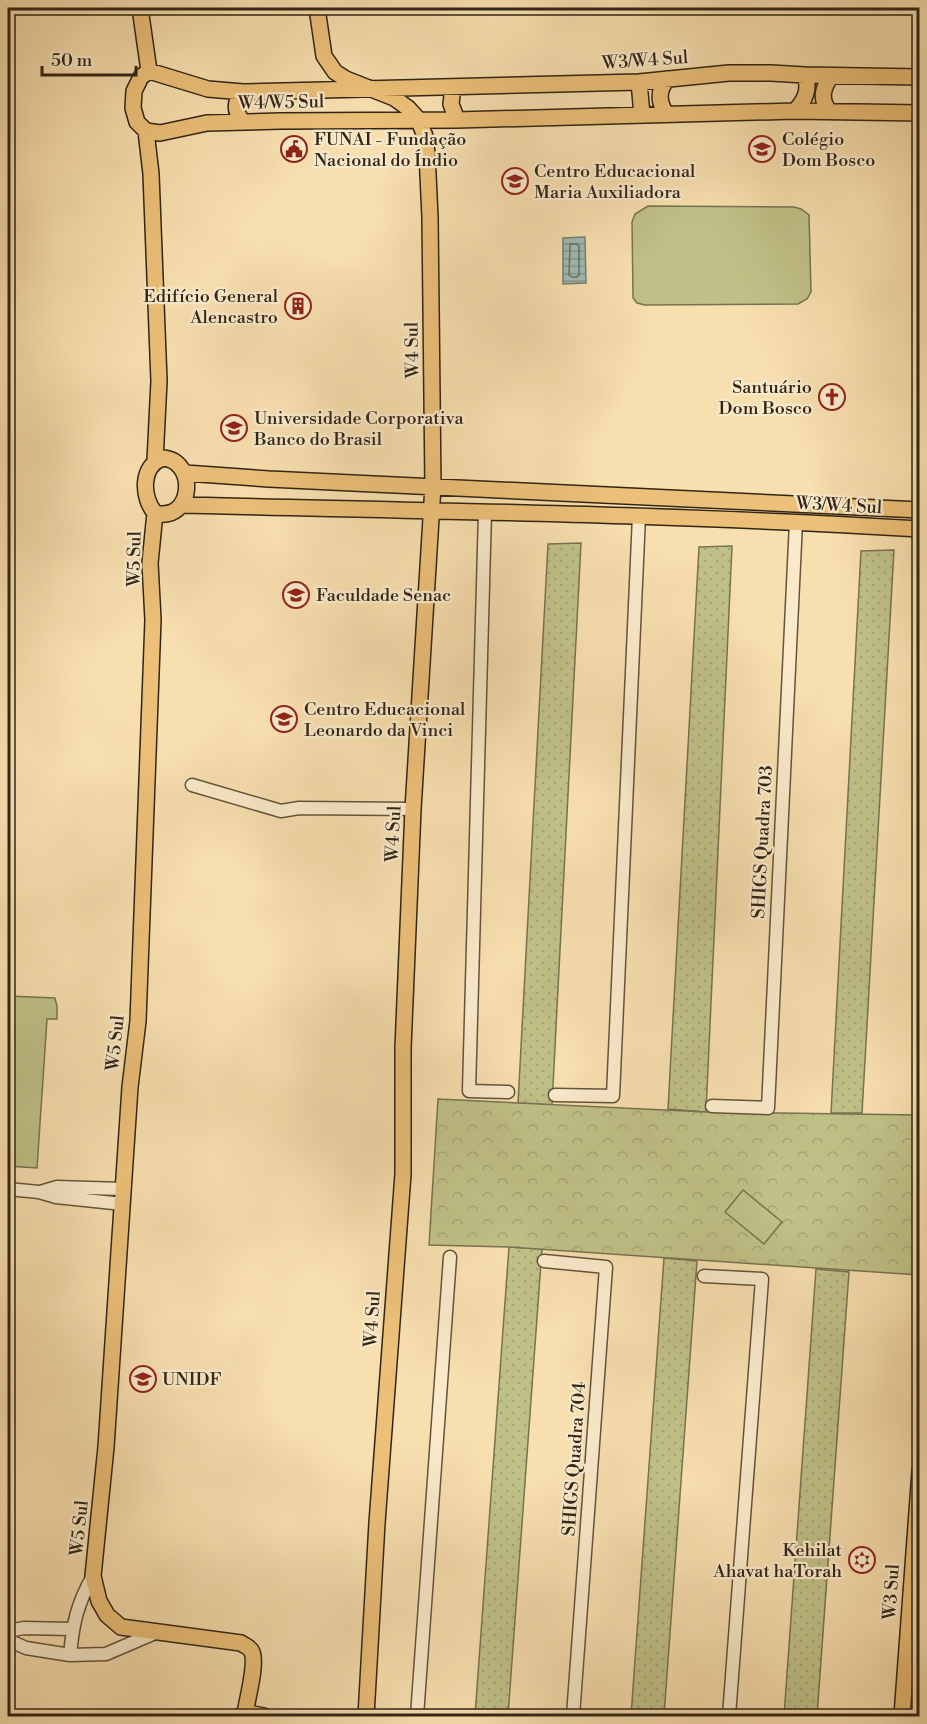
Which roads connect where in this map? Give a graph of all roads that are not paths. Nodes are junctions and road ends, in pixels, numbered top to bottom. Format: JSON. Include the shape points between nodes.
{"nodes":[{"id":1,"x":140,"y":8,"type":"edge"},
{"id":2,"x":317,"y":8,"type":"edge"},
{"id":3,"x":149,"y":71,"type":"junction"},
{"id":4,"x":805,"y":75,"type":"junction"},
{"id":5,"x":831,"y":76,"type":"junction"},
{"id":6,"x":920,"y":77,"type":"edge"},
{"id":7,"x":667,"y":79,"type":"junction"},
{"id":8,"x":639,"y":82,"type":"junction"},
{"id":9,"x":453,"y":87,"type":"junction"},
{"id":10,"x":372,"y":88,"type":"junction"},
{"id":11,"x":243,"y":92,"type":"junction"},
{"id":12,"x":795,"y":111,"type":"junction"},
{"id":13,"x":830,"y":112,"type":"junction"},
{"id":14,"x":666,"y":114,"type":"junction"},
{"id":15,"x":920,"y":114,"type":"edge"},
{"id":16,"x":642,"y":115,"type":"junction"},
{"id":17,"x":418,"y":120,"type":"junction"},
{"id":18,"x":457,"y":120,"type":"junction"},
{"id":19,"x":243,"y":122,"type":"junction"},
{"id":20,"x":146,"y":131,"type":"junction"},
{"id":21,"x":155,"y":461,"type":"junction"},
{"id":22,"x":185,"y":473,"type":"junction"},
{"id":23,"x":433,"y":486,"type":"junction"},
{"id":24,"x":717,"y":501,"type":"junction"},
{"id":25,"x":183,"y":505,"type":"junction"},
{"id":26,"x":865,"y":508,"type":"junction"},
{"id":27,"x":920,"y":510,"type":"edge"},
{"id":28,"x":432,"y":511,"type":"junction"},
{"id":29,"x":485,"y":512,"type":"junction"},
{"id":30,"x":155,"y":513,"type":"junction"},
{"id":31,"x":639,"y":516,"type":"junction"},
{"id":32,"x":717,"y":519,"type":"junction"},
{"id":33,"x":796,"y":522,"type":"junction"},
{"id":34,"x":864,"y":526,"type":"junction"},
{"id":35,"x":920,"y":529,"type":"edge"},
{"id":36,"x":192,"y":785,"type":"dead end"},
{"id":37,"x":413,"y":809,"type":"junction"},
{"id":38,"x":508,"y":1092,"type":"dead end"},
{"id":39,"x":555,"y":1095,"type":"dead end"},
{"id":40,"x":712,"y":1106,"type":"dead end"},
{"id":41,"x":8,"y":1189,"type":"edge"},
{"id":42,"x":123,"y":1197,"type":"junction"},
{"id":43,"x":450,"y":1257,"type":"dead end"},
{"id":44,"x":544,"y":1261,"type":"dead end"},
{"id":45,"x":704,"y":1276,"type":"dead end"},
{"id":46,"x":920,"y":1471,"type":"edge"},
{"id":47,"x":918,"y":1518,"type":"edge"},
{"id":48,"x":93,"y":1576,"type":"junction"},
{"id":49,"x":72,"y":1629,"type":"junction"},
{"id":50,"x":8,"y":1631,"type":"edge"},
{"id":51,"x":155,"y":1633,"type":"junction"},
{"id":52,"x":8,"y":1640,"type":"edge"},
{"id":53,"x":70,"y":1655,"type":"junction"},
{"id":54,"x":243,"y":1715,"type":"edge"},
{"id":55,"x":264,"y":1716,"type":"edge"},
{"id":56,"x":366,"y":1716,"type":"edge"},
{"id":57,"x":417,"y":1716,"type":"edge"},
{"id":58,"x":573,"y":1716,"type":"edge"},
{"id":59,"x":729,"y":1716,"type":"edge"},
{"id":60,"x":902,"y":1716,"type":"edge"}],
"edges":[{"from":1,"to":3,"type":"main road"},
{"from":2,"to":10,"type":"main road","via":[[329,65],[346,79]]},
{"from":3,"to":11,"type":"main road","name":"W4/W5 Sul","via":[[208,89]]},
{"from":3,"to":20,"type":"main road","via":[[134,91],[133,108],[137,122]]},
{"from":4,"to":5,"type":"main road","name":"W3/W4 Sul"},
{"from":4,"to":7,"type":"main road","name":"W3/W4 Sul","via":[[740,73]]},
{"from":4,"to":12,"type":"main road","via":[[808,89]]},
{"from":5,"to":6,"type":"main road","name":"W3/W4 Sul"},
{"from":5,"to":13,"type":"main road","via":[[822,97]]},
{"from":7,"to":8,"type":"main road","name":"W3/W4 Sul"},
{"from":7,"to":14,"type":"main road","via":[[660,88]]},
{"from":8,"to":9,"type":"main road","name":"W3/W4 Sul"},
{"from":8,"to":16,"type":"main road"},
{"from":9,"to":10,"type":"main road","name":"W3/W4 Sul"},
{"from":9,"to":18,"type":"main road","via":[[451,104]]},
{"from":10,"to":11,"type":"main road","name":"W4/W5 Sul"},
{"from":10,"to":17,"type":"main road","via":[[394,98]]},
{"from":11,"to":19,"type":"main road","via":[[236,107]]},
{"from":12,"to":13,"type":"main road"},
{"from":12,"to":14,"type":"main road"},
{"from":13,"to":15,"type":"main road"},
{"from":14,"to":16,"type":"main road"},
{"from":16,"to":18,"type":"main road"},
{"from":17,"to":18,"type":"main road"},
{"from":17,"to":19,"type":"main road","name":"W4/W5 Sul"},
{"from":17,"to":23,"type":"main road","name":"W4 Sul","via":[[425,136],[428,164]]},
{"from":19,"to":20,"type":"main road","name":"W4/W5 Sul","via":[[207,123],[160,133]]},
{"from":20,"to":21,"type":"main road","via":[[159,381]]},
{"from":21,"to":22,"type":"main road","via":[[171,459]]},
{"from":21,"to":30,"type":"main road","via":[[148,470],[145,497]]},
{"from":22,"to":23,"type":"main road"},
{"from":22,"to":25,"type":"main road"},
{"from":23,"to":24,"type":"main road","name":"W3/W4 Sul"},
{"from":23,"to":28,"type":"main road","name":"W4 Sul"},
{"from":24,"to":26,"type":"main road","name":"W3/W4 Sul"},
{"from":24,"to":32,"type":"main road"},
{"from":25,"to":28,"type":"main road"},
{"from":25,"to":30,"type":"main road","via":[[170,515]]},
{"from":26,"to":27,"type":"main road","name":"W3/W4 Sul"},
{"from":26,"to":34,"type":"main road"},
{"from":28,"to":29,"type":"main road","name":"W3/W4 Sul"},
{"from":28,"to":37,"type":"main road","name":"W4 Sul"},
{"from":29,"to":31,"type":"main road","name":"W3/W4 Sul"},
{"from":29,"to":38,"type":"street","via":[[469,1091]]},
{"from":30,"to":42,"type":"main road","name":"W5 Sul","via":[[150,563],[153,620],[139,995]]},
{"from":31,"to":32,"type":"main road","name":"W3/W4 Sul"},
{"from":31,"to":39,"type":"street","via":[[613,1096]]},
{"from":32,"to":33,"type":"main road","name":"W3/W4 Sul"},
{"from":33,"to":34,"type":"main road","name":"W3/W4 Sul"},
{"from":33,"to":40,"type":"street","name":"SHIGS Quadra 703","via":[[768,1108]]},
{"from":34,"to":35,"type":"main road","name":"W3/W4 Sul"},
{"from":36,"to":37,"type":"street","via":[[281,811]]},
{"from":37,"to":56,"type":"main road","name":"W4 Sul","via":[[403,1048],[403,1174]]},
{"from":41,"to":42,"type":"street","via":[[39,1192],[57,1187]]},
{"from":42,"to":48,"type":"main road","name":"W5 Sul"},
{"from":43,"to":57,"type":"street"},
{"from":44,"to":58,"type":"street","name":"SHIGS Quadra 704","via":[[606,1267]]},
{"from":45,"to":59,"type":"street","via":[[762,1279]]},
{"from":46,"to":47,"type":"main road","name":"W3 Sul"},
{"from":47,"to":60,"type":"main road","name":"W3 Sul"},
{"from":48,"to":49,"type":"street","name":"W5 Sul"},
{"from":48,"to":51,"type":"main road","name":"W5 Sul","via":[[106,1615],[121,1627]]},
{"from":49,"to":50,"type":"street"},
{"from":49,"to":53,"type":"street","name":"W5 Sul"},
{"from":51,"to":53,"type":"street","name":"W5 Sul","via":[[106,1654]]},
{"from":51,"to":54,"type":"main road","name":"W5 Sul","via":[[233,1642],[249,1648],[254,1663]]},
{"from":52,"to":53,"type":"street","via":[[26,1648]]},
{"from":54,"to":55,"type":"main road"}]}
